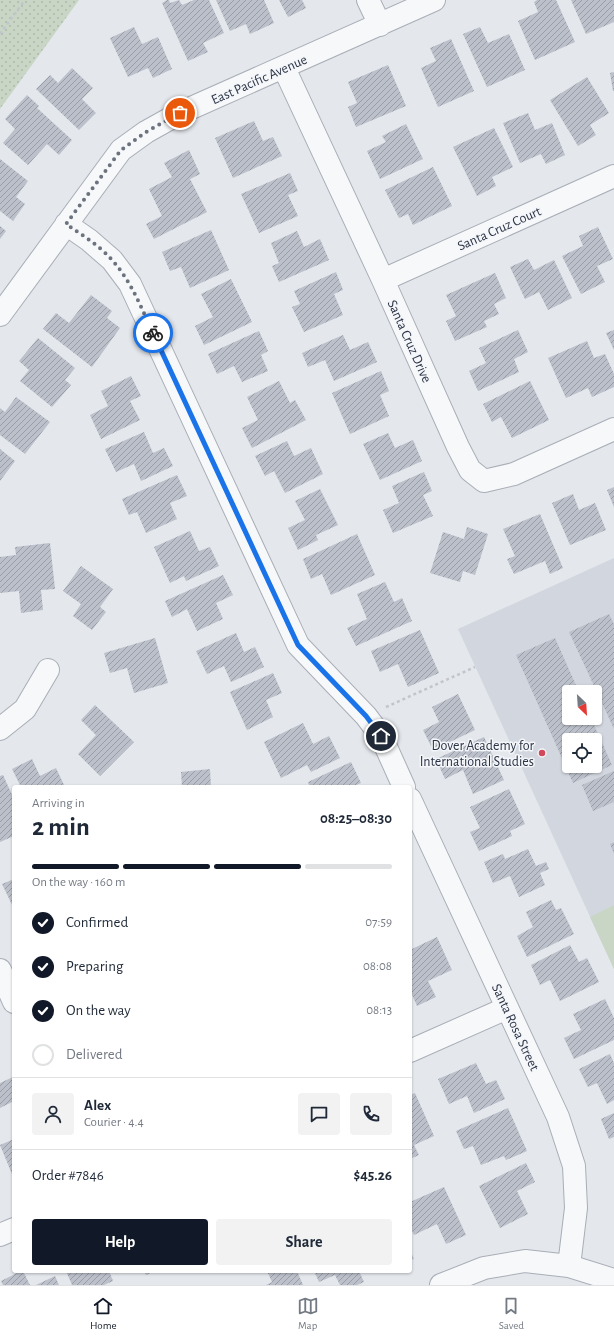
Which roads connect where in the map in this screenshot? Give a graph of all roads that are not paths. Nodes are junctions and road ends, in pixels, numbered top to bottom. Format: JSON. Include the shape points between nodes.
{"nodes":[{"id":1,"x":368,"y":0,"type":"edge"},
{"id":2,"x":434,"y":0,"type":"edge"},
{"id":3,"x":380,"y":25,"type":"junction"},
{"id":4,"x":284,"y":68,"type":"junction"},
{"id":5,"x":614,"y":176,"type":"edge"},
{"id":6,"x":66,"y":224,"type":"junction"},
{"id":7,"x":383,"y":280,"type":"junction"},
{"id":8,"x":0,"y":314,"type":"edge"},
{"id":9,"x":614,"y":429,"type":"edge"},
{"id":10,"x":48,"y":670,"type":"dead end"},
{"id":11,"x":0,"y":729,"type":"edge"},
{"id":12,"x":403,"y":785,"type":"edge"},
{"id":13,"x":412,"y":803,"type":"edge"},
{"id":14,"x":507,"y":1008,"type":"junction"},
{"id":15,"x":412,"y":1050,"type":"edge"},
{"id":16,"x":12,"y":1230,"type":"edge"},
{"id":17,"x":0,"y":1236,"type":"edge"},
{"id":18,"x":569,"y":1266,"type":"junction"},
{"id":19,"x":614,"y":1280,"type":"edge"},
{"id":20,"x":441,"y":1285,"type":"edge"}],
"edges":[{"from":1,"to":3,"type":"street"},
{"from":2,"to":3,"type":"street","name":"East Pacific Avenue"},
{"from":3,"to":4,"type":"street","name":"East Pacific Avenue"},
{"from":4,"to":6,"type":"street","name":"East Pacific Avenue","via":[[180,113],[146,132],[121,150]]},
{"from":4,"to":7,"type":"street","name":"Santa Cruz Drive"},
{"from":5,"to":7,"type":"street","name":"Santa Cruz Court"},
{"from":6,"to":8,"type":"street","name":"East Pacific Avenue"},
{"from":6,"to":12,"type":"street","via":[[112,260],[130,284],[298,645],[366,716],[381,736]]},
{"from":7,"to":9,"type":"street","name":"Santa Cruz Drive","via":[[458,447],[470,470],[484,481],[514,474]]},
{"from":10,"to":11,"type":"street","via":[[25,709]]},
{"from":13,"to":14,"type":"street","name":"Santa Rosa Street"},
{"from":14,"to":15,"type":"street"},
{"from":14,"to":18,"type":"street","name":"Santa Rosa Street","via":[[558,1117],[574,1166],[576,1208]]},
{"from":16,"to":17,"type":"street"},
{"from":18,"to":19,"type":"street"},
{"from":18,"to":20,"type":"street","via":[[525,1261],[484,1268]]}]}
